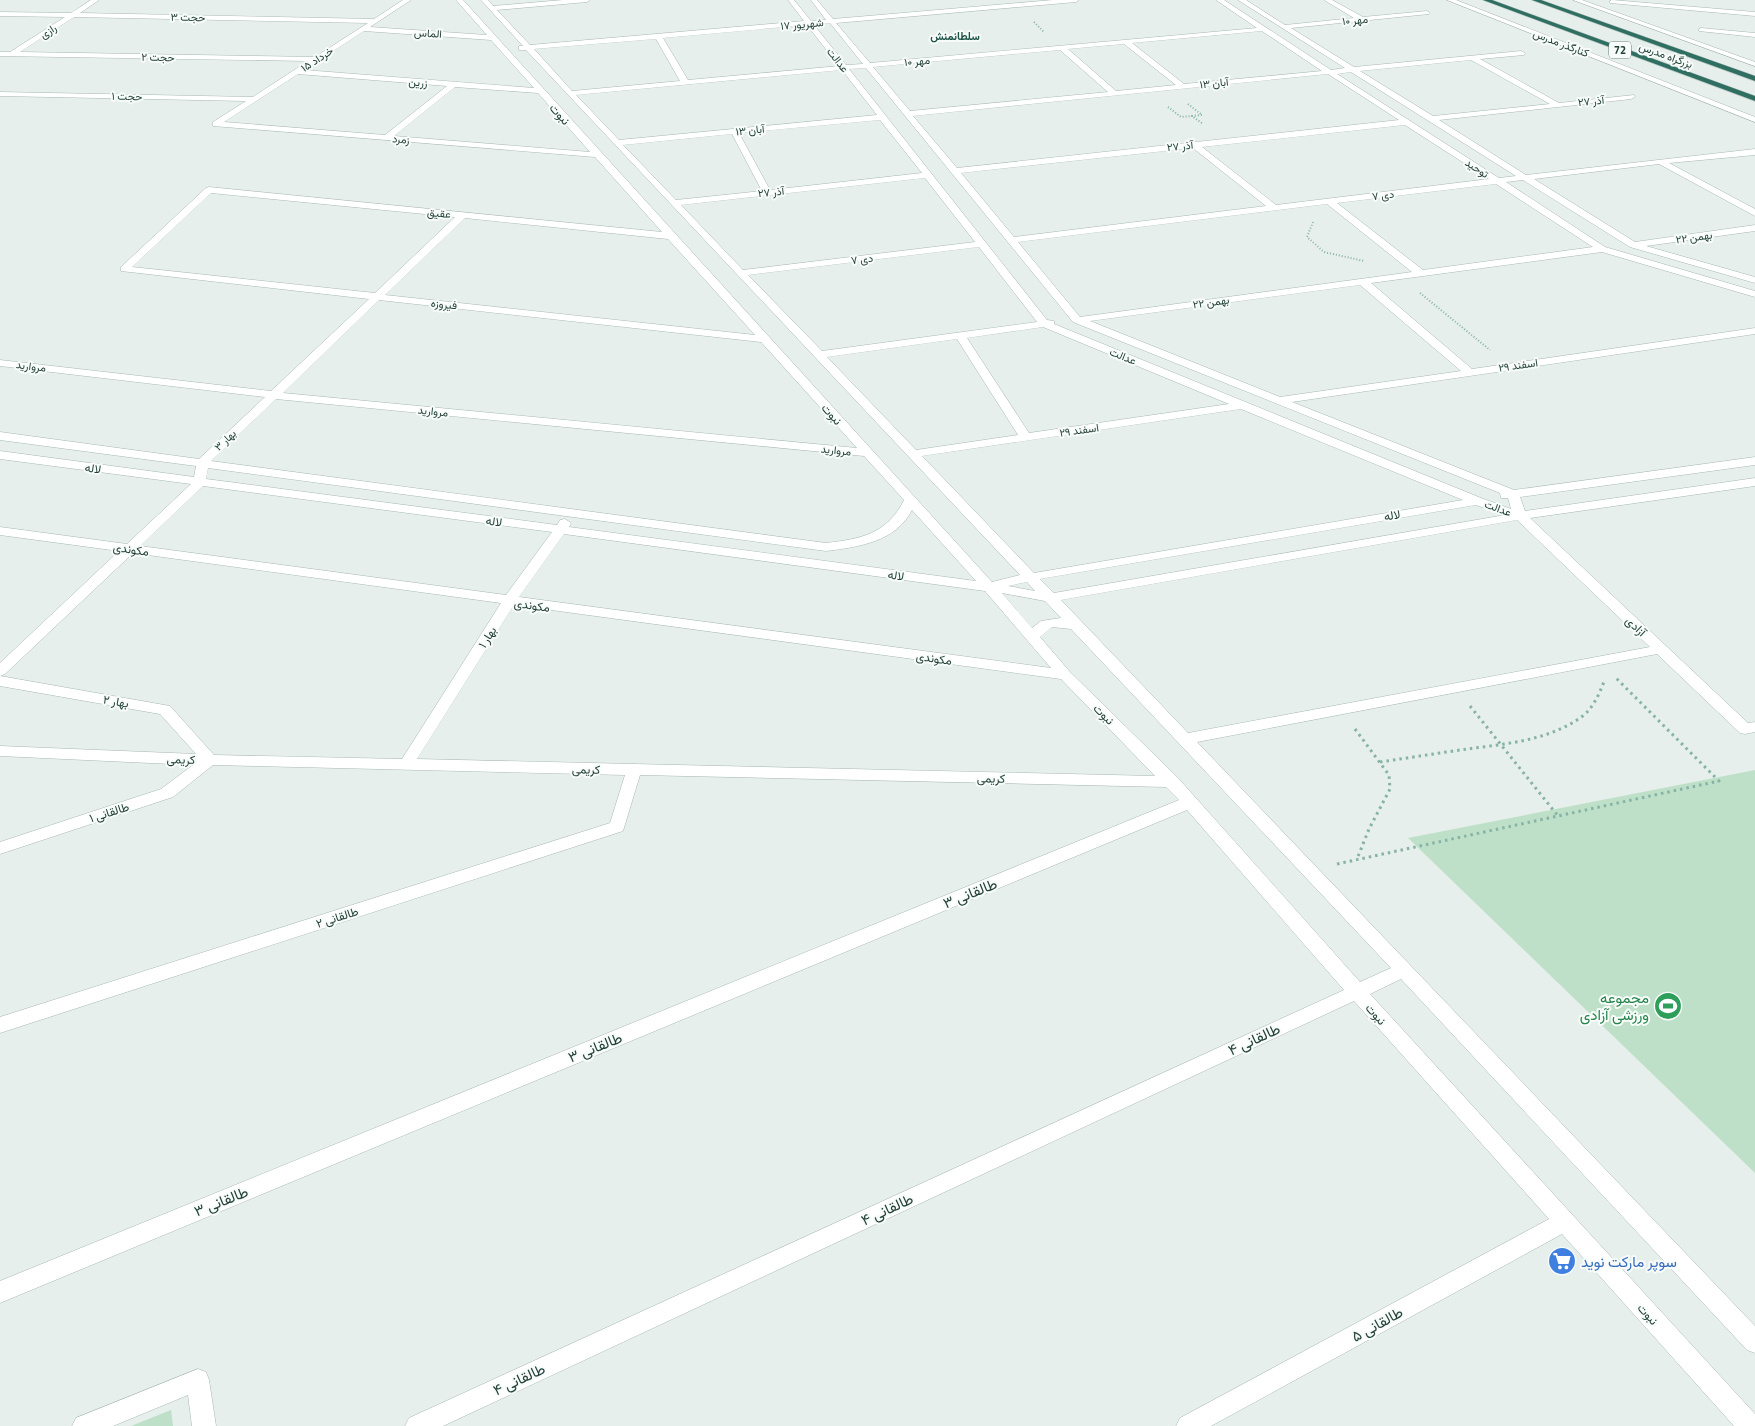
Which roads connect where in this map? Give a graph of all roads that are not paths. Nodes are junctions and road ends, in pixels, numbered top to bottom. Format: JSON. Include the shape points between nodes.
{"nodes":[{"id":1,"x":81,"y":0,"type":"edge"},
{"id":2,"x":96,"y":0,"type":"edge"},
{"id":3,"x":408,"y":0,"type":"edge"},
{"id":4,"x":459,"y":0,"type":"edge"},
{"id":5,"x":587,"y":0,"type":"edge"},
{"id":6,"x":791,"y":0,"type":"edge"},
{"id":7,"x":814,"y":0,"type":"edge"},
{"id":8,"x":1076,"y":0,"type":"edge"},
{"id":9,"x":1219,"y":0,"type":"edge"},
{"id":10,"x":1241,"y":0,"type":"edge"},
{"id":11,"x":1327,"y":0,"type":"edge"},
{"id":12,"x":1450,"y":0,"type":"edge"},
{"id":13,"x":1486,"y":0,"type":"edge"},
{"id":14,"x":1535,"y":0,"type":"edge"},
{"id":15,"x":1576,"y":0,"type":"edge"},
{"id":16,"x":1612,"y":2,"type":"dead end"},
{"id":17,"x":488,"y":4,"type":"edge"},
{"id":18,"x":1427,"y":13,"type":"dead end"},
{"id":19,"x":0,"y":14,"type":"edge"},
{"id":20,"x":1755,"y":14,"type":"edge"},
{"id":21,"x":58,"y":15,"type":"junction"},
{"id":22,"x":73,"y":15,"type":"junction"},
{"id":23,"x":1361,"y":20,"type":"junction"},
{"id":24,"x":376,"y":21,"type":"junction"},
{"id":25,"x":831,"y":21,"type":"junction"},
{"id":26,"x":809,"y":23,"type":"junction"},
{"id":27,"x":1284,"y":27,"type":"junction"},
{"id":28,"x":1263,"y":28,"type":"junction"},
{"id":29,"x":363,"y":29,"type":"junction"},
{"id":30,"x":1701,"y":30,"type":"dead end"},
{"id":31,"x":1755,"y":35,"type":"edge"},
{"id":32,"x":658,"y":36,"type":"junction"},
{"id":33,"x":493,"y":38,"type":"junction"},
{"id":34,"x":17,"y":41,"type":"dead end"},
{"id":35,"x":1125,"y":41,"type":"junction"},
{"id":36,"x":8,"y":46,"type":"dead end"},
{"id":37,"x":528,"y":47,"type":"junction"},
{"id":38,"x":1062,"y":47,"type":"junction"},
{"id":39,"x":503,"y":50,"type":"junction"},
{"id":40,"x":0,"y":53,"type":"edge"},
{"id":41,"x":1521,"y":53,"type":"dead end"},
{"id":42,"x":12,"y":54,"type":"junction"},
{"id":43,"x":1472,"y":58,"type":"junction"},
{"id":44,"x":316,"y":60,"type":"junction"},
{"id":45,"x":0,"y":62,"type":"edge"},
{"id":46,"x":1755,"y":64,"type":"edge"},
{"id":47,"x":868,"y":65,"type":"junction"},
{"id":48,"x":844,"y":68,"type":"junction"},
{"id":49,"x":1353,"y":70,"type":"junction"},
{"id":50,"x":296,"y":72,"type":"junction"},
{"id":51,"x":1330,"y":72,"type":"junction"},
{"id":52,"x":1755,"y":80,"type":"edge"},
{"id":53,"x":685,"y":82,"type":"junction"},
{"id":54,"x":454,"y":84,"type":"junction"},
{"id":55,"x":1183,"y":87,"type":"junction"},
{"id":56,"x":540,"y":91,"type":"junction"},
{"id":57,"x":571,"y":93,"type":"junction"},
{"id":58,"x":1114,"y":93,"type":"junction"},
{"id":59,"x":0,"y":94,"type":"edge"},
{"id":60,"x":1631,"y":97,"type":"dead end"},
{"id":61,"x":254,"y":99,"type":"junction"},
{"id":62,"x":1755,"y":100,"type":"edge"},
{"id":63,"x":1558,"y":105,"type":"junction"},
{"id":64,"x":908,"y":114,"type":"junction"},
{"id":65,"x":882,"y":116,"type":"junction"},
{"id":66,"x":225,"y":118,"type":"joint"},
{"id":67,"x":1431,"y":119,"type":"junction"},
{"id":68,"x":1755,"y":120,"type":"edge"},
{"id":69,"x":1406,"y":122,"type":"junction"},
{"id":70,"x":734,"y":131,"type":"junction"},
{"id":71,"x":387,"y":138,"type":"junction"},
{"id":72,"x":617,"y":143,"type":"junction"},
{"id":73,"x":1195,"y":145,"type":"junction"},
{"id":74,"x":1755,"y":152,"type":"edge"},
{"id":75,"x":597,"y":155,"type":"junction"},
{"id":76,"x":1660,"y":161,"type":"junction"},
{"id":77,"x":955,"y":172,"type":"junction"},
{"id":78,"x":927,"y":175,"type":"junction"},
{"id":79,"x":1525,"y":178,"type":"junction"},
{"id":80,"x":1497,"y":181,"type":"junction"},
{"id":81,"x":767,"y":192,"type":"junction"},
{"id":82,"x":674,"y":202,"type":"junction"},
{"id":83,"x":1324,"y":202,"type":"junction"},
{"id":84,"x":1274,"y":208,"type":"junction"},
{"id":85,"x":1755,"y":213,"type":"edge"},
{"id":86,"x":463,"y":215,"type":"junction"},
{"id":87,"x":1755,"y":228,"type":"edge"},
{"id":88,"x":670,"y":236,"type":"junction"},
{"id":89,"x":1012,"y":240,"type":"junction"},
{"id":90,"x":982,"y":244,"type":"junction"},
{"id":91,"x":1633,"y":245,"type":"junction"},
{"id":92,"x":1602,"y":249,"type":"junction"},
{"id":93,"x":124,"y":269,"type":"joint"},
{"id":94,"x":742,"y":273,"type":"junction"},
{"id":95,"x":1421,"y":274,"type":"junction"},
{"id":96,"x":1755,"y":280,"type":"edge"},
{"id":97,"x":1362,"y":281,"type":"junction"},
{"id":98,"x":1755,"y":294,"type":"edge"},
{"id":99,"x":377,"y":296,"type":"junction"},
{"id":100,"x":1077,"y":320,"type":"junction"},
{"id":101,"x":1044,"y":324,"type":"junction"},
{"id":102,"x":1755,"y":331,"type":"edge"},
{"id":103,"x":960,"y":335,"type":"junction"},
{"id":104,"x":763,"y":339,"type":"junction"},
{"id":105,"x":819,"y":354,"type":"junction"},
{"id":106,"x":0,"y":363,"type":"edge"},
{"id":107,"x":1469,"y":372,"type":"junction"},
{"id":108,"x":273,"y":395,"type":"junction"},
{"id":109,"x":1281,"y":400,"type":"junction"},
{"id":110,"x":1243,"y":405,"type":"junction"},
{"id":111,"x":0,"y":436,"type":"edge"},
{"id":112,"x":1026,"y":438,"type":"junction"},
{"id":113,"x":867,"y":453,"type":"junction"},
{"id":114,"x":914,"y":454,"type":"junction"},
{"id":115,"x":0,"y":456,"type":"edge"},
{"id":116,"x":1755,"y":461,"type":"edge"},
{"id":117,"x":202,"y":463,"type":"junction"},
{"id":118,"x":200,"y":482,"type":"junction"},
{"id":119,"x":1755,"y":482,"type":"edge"},
{"id":120,"x":1514,"y":494,"type":"junction"},
{"id":121,"x":910,"y":500,"type":"junction"},
{"id":122,"x":1477,"y":501,"type":"junction"},
{"id":123,"x":573,"y":512,"type":"junction"},
{"id":124,"x":1520,"y":516,"type":"junction"},
{"id":125,"x":560,"y":530,"type":"junction"},
{"id":126,"x":0,"y":531,"type":"edge"},
{"id":127,"x":129,"y":549,"type":"junction"},
{"id":128,"x":1031,"y":577,"type":"junction"},
{"id":129,"x":989,"y":587,"type":"junction"},
{"id":130,"x":1051,"y":598,"type":"junction"},
{"id":131,"x":509,"y":602,"type":"junction"},
{"id":132,"x":1077,"y":626,"type":"junction"},
{"id":133,"x":1032,"y":637,"type":"junction"},
{"id":134,"x":1661,"y":649,"type":"junction"},
{"id":135,"x":0,"y":671,"type":"edge"},
{"id":136,"x":1065,"y":675,"type":"junction"},
{"id":137,"x":0,"y":681,"type":"edge"},
{"id":138,"x":1755,"y":727,"type":"edge"},
{"id":139,"x":1185,"y":739,"type":"junction"},
{"id":140,"x":0,"y":751,"type":"edge"},
{"id":141,"x":210,"y":760,"type":"junction"},
{"id":142,"x":406,"y":765,"type":"junction"},
{"id":143,"x":634,"y":770,"type":"junction"},
{"id":144,"x":1172,"y":782,"type":"junction"},
{"id":145,"x":1190,"y":802,"type":"junction"},
{"id":146,"x":0,"y":848,"type":"edge"},
{"id":147,"x":1404,"y":970,"type":"junction"},
{"id":148,"x":1356,"y":992,"type":"junction"},
{"id":149,"x":0,"y":1025,"type":"edge"},
{"id":150,"x":1565,"y":1222,"type":"junction"},
{"id":151,"x":0,"y":1292,"type":"edge"},
{"id":152,"x":1755,"y":1342,"type":"edge"},
{"id":153,"x":84,"y":1426,"type":"edge"},
{"id":154,"x":204,"y":1426,"type":"edge"},
{"id":155,"x":416,"y":1426,"type":"edge"},
{"id":156,"x":1188,"y":1426,"type":"edge"},
{"id":157,"x":1750,"y":1426,"type":"edge"}],
"edges":[{"from":1,"to":21,"type":"street","name":"رازی"},
{"from":2,"to":22,"type":"street","name":"رازی"},
{"from":3,"to":24,"type":"street","name":"۱۵ خرداد"},
{"from":4,"to":33,"type":"street","name":"نبوت"},
{"from":5,"to":17,"type":"street"},
{"from":6,"to":26,"type":"street","name":"عدالت"},
{"from":7,"to":25,"type":"street","name":"عدالت"},
{"from":8,"to":25,"type":"street","name":"۱۷ شهریور"},
{"from":9,"to":28,"type":"street","name":"توحید"},
{"from":10,"to":27,"type":"street","name":"توحید"},
{"from":11,"to":23,"type":"street"},
{"from":12,"to":68,"type":"street","name":"کنارگذر مدرس","number":"72"},
{"from":13,"to":62,"type":"highway","name":"بزرگراه مدرس","number":"72"},
{"from":14,"to":52,"type":"highway","name":"بزرگراه مدرس","number":"72"},
{"from":15,"to":46,"type":"street"},
{"from":16,"to":20,"type":"street"},
{"from":17,"to":37,"type":"street","name":"نبوت"},
{"from":18,"to":23,"type":"street","name":"۱۰ مهر"},
{"from":19,"to":21,"type":"street","name":"حجت ۳"},
{"from":21,"to":22,"type":"street","name":"حجت ۳"},
{"from":21,"to":34,"type":"street","name":"رازی"},
{"from":22,"to":24,"type":"street","name":"حجت ۳"},
{"from":22,"to":42,"type":"street","name":"رازی"},
{"from":23,"to":27,"type":"street","name":"۱۰ مهر"},
{"from":24,"to":29,"type":"street","name":"۱۵ خرداد"},
{"from":25,"to":26,"type":"street","name":"۱۷ شهریور"},
{"from":25,"to":47,"type":"street","name":"عدالت"},
{"from":26,"to":32,"type":"street","name":"۱۷ شهریور"},
{"from":26,"to":48,"type":"street","name":"عدالت"},
{"from":27,"to":49,"type":"street","name":"توحید"},
{"from":28,"to":35,"type":"street","name":"۱۰ مهر"},
{"from":28,"to":51,"type":"street","name":"توحید"},
{"from":29,"to":33,"type":"street","name":"الماس"},
{"from":29,"to":44,"type":"street","name":"۱۵ خرداد"},
{"from":30,"to":31,"type":"street"},
{"from":32,"to":37,"type":"street","name":"۱۷ شهریور"},
{"from":32,"to":53,"type":"street"},
{"from":33,"to":39,"type":"street","name":"نبوت"},
{"from":35,"to":38,"type":"street","name":"۱۰ مهر"},
{"from":35,"to":55,"type":"street"},
{"from":36,"to":40,"type":"street"},
{"from":37,"to":39,"type":"street","name":"۱۷ شهریور"},
{"from":37,"to":57,"type":"street","name":"نبوت"},
{"from":38,"to":47,"type":"street","name":"۱۰ مهر"},
{"from":38,"to":58,"type":"street"},
{"from":39,"to":56,"type":"street","name":"نبوت"},
{"from":40,"to":42,"type":"street","name":"حجت ۲"},
{"from":41,"to":43,"type":"street","name":"۱۳ آبان"},
{"from":42,"to":44,"type":"street","name":"حجت ۲"},
{"from":42,"to":45,"type":"street","name":"رازی"},
{"from":43,"to":49,"type":"street","name":"۱۳ آبان"},
{"from":43,"to":63,"type":"street"},
{"from":44,"to":50,"type":"street","name":"۱۵ خرداد"},
{"from":47,"to":48,"type":"street","name":"۱۰ مهر"},
{"from":47,"to":64,"type":"street","name":"عدالت"},
{"from":48,"to":53,"type":"street","name":"۱۰ مهر"},
{"from":48,"to":65,"type":"street","name":"عدالت"},
{"from":49,"to":51,"type":"street","name":"۱۳ آبان"},
{"from":49,"to":67,"type":"street","name":"توحید"},
{"from":50,"to":54,"type":"street","name":"زرین"},
{"from":50,"to":61,"type":"street","name":"۱۵ خرداد"},
{"from":51,"to":55,"type":"street","name":"۱۳ آبان"},
{"from":51,"to":69,"type":"street","name":"توحید"},
{"from":53,"to":57,"type":"street","name":"۱۰ مهر"},
{"from":54,"to":56,"type":"street","name":"زرین"},
{"from":54,"to":71,"type":"street"},
{"from":55,"to":58,"type":"street","name":"۱۳ آبان"},
{"from":56,"to":75,"type":"street","name":"نبوت"},
{"from":57,"to":72,"type":"street","name":"نبوت"},
{"from":58,"to":64,"type":"street","name":"۱۳ آبان"},
{"from":59,"to":61,"type":"street","name":"حجت ۱"},
{"from":60,"to":63,"type":"street","name":"۲۷ آذر"},
{"from":61,"to":66,"type":"street","name":"۱۵ خرداد"},
{"from":63,"to":67,"type":"street","name":"۲۷ آذر"},
{"from":64,"to":77,"type":"street","name":"عدالت"},
{"from":65,"to":70,"type":"street","name":"۱۳ آبان"},
{"from":65,"to":78,"type":"street","name":"عدالت"},
{"from":66,"to":71,"type":"street","name":"زمرد","via":[[216,124]]},
{"from":67,"to":79,"type":"street","name":"توحید"},
{"from":69,"to":73,"type":"street","name":"۲۷ آذر"},
{"from":69,"to":80,"type":"street","name":"توحید"},
{"from":70,"to":72,"type":"street","name":"۱۳ آبان"},
{"from":70,"to":81,"type":"street"},
{"from":71,"to":75,"type":"street","name":"زمرد"},
{"from":72,"to":82,"type":"street","name":"نبوت"},
{"from":73,"to":77,"type":"street","name":"۲۷ آذر"},
{"from":73,"to":84,"type":"street"},
{"from":74,"to":76,"type":"street","name":"۷ دی"},
{"from":75,"to":88,"type":"street","name":"نبوت"},
{"from":76,"to":79,"type":"street","name":"۷ دی"},
{"from":76,"to":85,"type":"street"},
{"from":77,"to":89,"type":"street","name":"عدالت"},
{"from":78,"to":81,"type":"street","name":"۲۷ آذر"},
{"from":78,"to":90,"type":"street","name":"عدالت"},
{"from":79,"to":80,"type":"street","name":"۷ دی"},
{"from":79,"to":91,"type":"street","name":"توحید"},
{"from":80,"to":83,"type":"street","name":"۷ دی"},
{"from":80,"to":92,"type":"street","name":"توحید"},
{"from":81,"to":82,"type":"street","name":"۲۷ آذر"},
{"from":82,"to":94,"type":"street","name":"نبوت"},
{"from":83,"to":84,"type":"street","name":"۷ دی"},
{"from":83,"to":95,"type":"street"},
{"from":84,"to":89,"type":"street","name":"۷ دی"},
{"from":86,"to":88,"type":"street","name":"عقیق"},
{"from":86,"to":93,"type":"street","name":"عقیق","via":[[209,190]]},
{"from":86,"to":99,"type":"street","name":"بهار ۳"},
{"from":87,"to":91,"type":"street","name":"۲۲ بهمن"},
{"from":88,"to":104,"type":"street","name":"نبوت"},
{"from":89,"to":100,"type":"street","name":"عدالت"},
{"from":90,"to":94,"type":"street","name":"۷ دی"},
{"from":90,"to":101,"type":"street","name":"عدالت"},
{"from":91,"to":96,"type":"street","name":"توحید"},
{"from":92,"to":95,"type":"street","name":"۲۲ بهمن"},
{"from":92,"to":98,"type":"street","name":"توحید"},
{"from":93,"to":99,"type":"street","name":"فیروزه"},
{"from":94,"to":105,"type":"street","name":"نبوت"},
{"from":95,"to":97,"type":"street","name":"۲۲ بهمن"},
{"from":97,"to":100,"type":"street","name":"۲۲ بهمن"},
{"from":97,"to":107,"type":"street"},
{"from":99,"to":104,"type":"street","name":"فیروزه"},
{"from":99,"to":108,"type":"street","name":"بهار ۳"},
{"from":100,"to":101,"type":"street","name":"۲۲ بهمن"},
{"from":100,"to":109,"type":"street","name":"عدالت"},
{"from":101,"to":103,"type":"street","name":"۲۲ بهمن"},
{"from":101,"to":110,"type":"street","name":"عدالت"},
{"from":102,"to":107,"type":"street","name":"۲۹ اسفند"},
{"from":103,"to":105,"type":"street","name":"۲۲ بهمن"},
{"from":103,"to":112,"type":"street"},
{"from":104,"to":113,"type":"street","name":"نبوت"},
{"from":105,"to":114,"type":"street","name":"نبوت"},
{"from":106,"to":108,"type":"street","name":"مروارید"},
{"from":107,"to":109,"type":"street","name":"۲۹ اسفند"},
{"from":108,"to":113,"type":"street","name":"مروارید"},
{"from":108,"to":117,"type":"street","name":"بهار ۳"},
{"from":109,"to":120,"type":"street","name":"عدالت"},
{"from":110,"to":112,"type":"street","name":"۲۹ اسفند"},
{"from":110,"to":122,"type":"street","name":"عدالت"},
{"from":111,"to":117,"type":"street","name":"لاله"},
{"from":112,"to":114,"type":"street","name":"۲۹ اسفند"},
{"from":113,"to":121,"type":"street","name":"نبوت"},
{"from":114,"to":128,"type":"street","name":"نبوت"},
{"from":115,"to":118,"type":"street","name":"لاله"},
{"from":116,"to":120,"type":"street","name":"لاله"},
{"from":117,"to":118,"type":"street"},
{"from":117,"to":123,"type":"street","name":"لاله"},
{"from":118,"to":125,"type":"street","name":"لاله"},
{"from":118,"to":127,"type":"street"},
{"from":119,"to":124,"type":"street","name":"لاله"},
{"from":120,"to":122,"type":"street","name":"لاله"},
{"from":120,"to":124,"type":"street","name":"عدالت"},
{"from":121,"to":123,"type":"street","name":"لاله","via":[[900,519],[880,534],[857,543],[826,546]]},
{"from":121,"to":129,"type":"street","name":"نبوت"},
{"from":122,"to":124,"type":"street","name":"عدالت"},
{"from":122,"to":128,"type":"street","name":"لاله"},
{"from":123,"to":125,"type":"street","name":"بهار ۱"},
{"from":124,"to":130,"type":"street","name":"لاله"},
{"from":124,"to":134,"type":"street","name":"آزادی"},
{"from":125,"to":129,"type":"street","name":"لاله"},
{"from":125,"to":131,"type":"street","name":"بهار ۱"},
{"from":126,"to":127,"type":"street","name":"مکوندی"},
{"from":127,"to":131,"type":"street","name":"مکوندی"},
{"from":127,"to":135,"type":"street"},
{"from":128,"to":129,"type":"street","name":"لاله"},
{"from":128,"to":130,"type":"street","name":"نبوت"},
{"from":129,"to":130,"type":"street","name":"لاله"},
{"from":129,"to":133,"type":"street","name":"نبوت"},
{"from":130,"to":132,"type":"street","name":"نبوت"},
{"from":131,"to":136,"type":"street","name":"مکوندی"},
{"from":131,"to":142,"type":"street","name":"بهار ۱"},
{"from":132,"to":133,"type":"street","via":[[1048,622],[1037,628]]},
{"from":132,"to":139,"type":"street","name":"نبوت"},
{"from":133,"to":136,"type":"street","name":"نبوت"},
{"from":134,"to":138,"type":"street","name":"آزادی","via":[[1745,729]]},
{"from":134,"to":139,"type":"street","via":[[1603,665],[1455,688]]},
{"from":136,"to":144,"type":"street","name":"نبوت"},
{"from":137,"to":141,"type":"street","name":"بهار ۲","via":[[165,710]]},
{"from":139,"to":147,"type":"street","name":"نبوت"},
{"from":140,"to":141,"type":"street","name":"کریمی"},
{"from":141,"to":142,"type":"street","name":"کریمی"},
{"from":141,"to":146,"type":"street","name":"طالقانی ۱","via":[[167,793]]},
{"from":142,"to":143,"type":"street","name":"کریمی"},
{"from":143,"to":144,"type":"street","name":"کریمی"},
{"from":143,"to":149,"type":"street","name":"طالقانی ۲","via":[[617,827]]},
{"from":144,"to":145,"type":"street","name":"نبوت"},
{"from":145,"to":148,"type":"street","name":"نبوت"},
{"from":145,"to":151,"type":"street","name":"طالقانی ۳"},
{"from":147,"to":148,"type":"street","name":"طالقانی ۴"},
{"from":147,"to":152,"type":"street","name":"نبوت"},
{"from":148,"to":150,"type":"street","name":"نبوت"},
{"from":148,"to":155,"type":"street","name":"طالقانی ۴"},
{"from":150,"to":156,"type":"street","name":"طالقانی ۵"},
{"from":150,"to":157,"type":"street","name":"نبوت"},
{"from":153,"to":154,"type":"street","via":[[198,1380]]}]}
